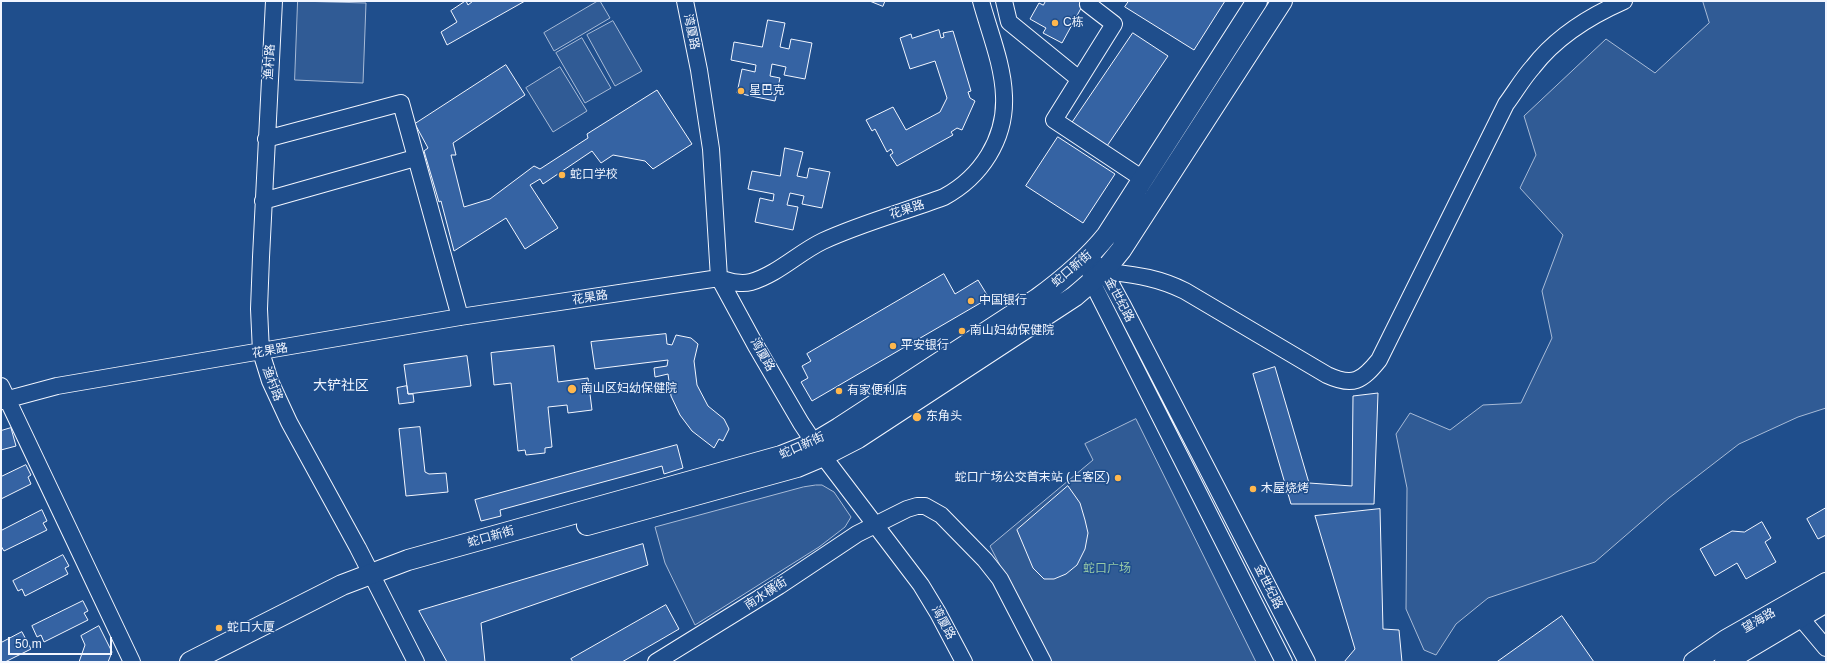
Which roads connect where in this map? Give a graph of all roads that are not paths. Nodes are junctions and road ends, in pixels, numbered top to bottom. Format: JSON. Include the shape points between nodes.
{"nodes":[{"id":1,"x":274,"y":1,"type":"edge"},
{"id":2,"x":684,"y":1,"type":"edge"},
{"id":3,"x":981,"y":1,"type":"edge"},
{"id":4,"x":1004,"y":1,"type":"edge"},
{"id":5,"x":1089,"y":1,"type":"edge"},
{"id":6,"x":1257,"y":1,"type":"edge"},
{"id":7,"x":1282,"y":1,"type":"edge"},
{"id":8,"x":1624,"y":1,"type":"edge"},
{"id":9,"x":1079,"y":79,"type":"junction"},
{"id":10,"x":266,"y":139,"type":"junction"},
{"id":11,"x":416,"y":158,"type":"junction"},
{"id":12,"x":1143,"y":179,"type":"junction"},
{"id":13,"x":263,"y":201,"type":"junction"},
{"id":14,"x":1088,"y":257,"type":"junction"},
{"id":15,"x":1098,"y":277,"type":"junction"},
{"id":16,"x":718,"y":278,"type":"junction"},
{"id":17,"x":460,"y":318,"type":"junction"},
{"id":18,"x":261,"y":352,"type":"junction"},
{"id":19,"x":3,"y":395,"type":"edge"},
{"id":20,"x":819,"y":449,"type":"junction"},
{"id":21,"x":875,"y":524,"type":"junction"},
{"id":22,"x":374,"y":580,"type":"junction"},
{"id":23,"x":1826,"y":583,"type":"edge"},
{"id":24,"x":1826,"y":602,"type":"edge"},
{"id":25,"x":1800,"y":617,"type":"junction"},
{"id":26,"x":1826,"y":648,"type":"edge"},
{"id":27,"x":132,"y":662,"type":"edge"},
{"id":28,"x":190,"y":662,"type":"edge"},
{"id":29,"x":219,"y":662,"type":"edge"},
{"id":30,"x":416,"y":662,"type":"edge"},
{"id":31,"x":656,"y":662,"type":"edge"},
{"id":32,"x":964,"y":662,"type":"edge"},
{"id":33,"x":1043,"y":662,"type":"edge"},
{"id":34,"x":1284,"y":662,"type":"edge"},
{"id":35,"x":1306,"y":662,"type":"edge"},
{"id":36,"x":1694,"y":662,"type":"edge"},
{"id":37,"x":1725,"y":662,"type":"edge"}],
"edges":[{"from":1,"to":10,"type":"street","name":"渔村路"},
{"from":2,"to":16,"type":"street","name":"湾厦路","via":[[699,70],[711,149]]},
{"from":3,"to":16,"type":"street","name":"花果路","via":[[998,61],[1004,112],[996,142],[979,170],[967,182],[944,197],[840,233],[820,242],[762,278],[737,283]]},
{"from":4,"to":9,"type":"street","via":[[1009,22]]},
{"from":5,"to":9,"type":"street","via":[[1088,4],[1114,24]]},
{"from":6,"to":12,"type":"main road","name":"蛇口新街"},
{"from":7,"to":15,"type":"main road","name":"蛇口新街","via":[[1134,231]]},
{"from":8,"to":15,"type":"street","via":[[1597,13],[1563,37],[1533,66],[1506,104],[1379,360],[1360,379],[1350,382],[1339,381],[1167,282],[1149,277]]},
{"from":9,"to":12,"type":"street","via":[[1054,120]]},
{"from":10,"to":11,"type":"street","via":[[401,103]]},
{"from":10,"to":13,"type":"street","name":"渔村路"},
{"from":11,"to":13,"type":"street"},
{"from":11,"to":17,"type":"street"},
{"from":12,"to":14,"type":"main road","name":"蛇口新街","via":[[1107,234]]},
{"from":13,"to":18,"type":"street","name":"渔村路","via":[[259,309]]},
{"from":14,"to":15,"type":"street","name":"金世纪路"},
{"from":14,"to":20,"type":"main road","name":"蛇口新街","via":[[1061,281],[839,428]]},
{"from":15,"to":20,"type":"main road","name":"蛇口新街","via":[[1069,301],[858,438]]},
{"from":15,"to":34,"type":"street","name":"金世纪路"},
{"from":15,"to":35,"type":"street","name":"金世纪路"},
{"from":16,"to":17,"type":"street","name":"花果路"},
{"from":16,"to":20,"type":"street","name":"湾厦路"},
{"from":17,"to":18,"type":"street","name":"花果路"},
{"from":18,"to":19,"type":"street","name":"花果路"},
{"from":18,"to":22,"type":"street","name":"渔村路","via":[[270,381],[288,422]]},
{"from":19,"to":27,"type":"street"},
{"from":20,"to":21,"type":"street","name":"湾厦路"},
{"from":20,"to":22,"type":"main road","name":"蛇口新街","via":[[786,471],[412,573]]},
{"from":21,"to":31,"type":"street","name":"南水横街"},
{"from":21,"to":32,"type":"street","name":"湾厦路","via":[[921,585]]},
{"from":21,"to":33,"type":"street","name":"南水横街","via":[[917,506],[925,506],[941,515],[1000,578]]},
{"from":22,"to":28,"type":"main road","name":"蛇口新街","via":[[342,585]]},
{"from":22,"to":29,"type":"main road","name":"蛇口新街"},
{"from":22,"to":30,"type":"street","name":"渔村路"},
{"from":23,"to":36,"type":"main road","name":"望海路","via":[[1726,640]]},
{"from":24,"to":25,"type":"main road","name":"望海路"},
{"from":25,"to":26,"type":"street"},
{"from":25,"to":37,"type":"main road","name":"望海路"}]}
